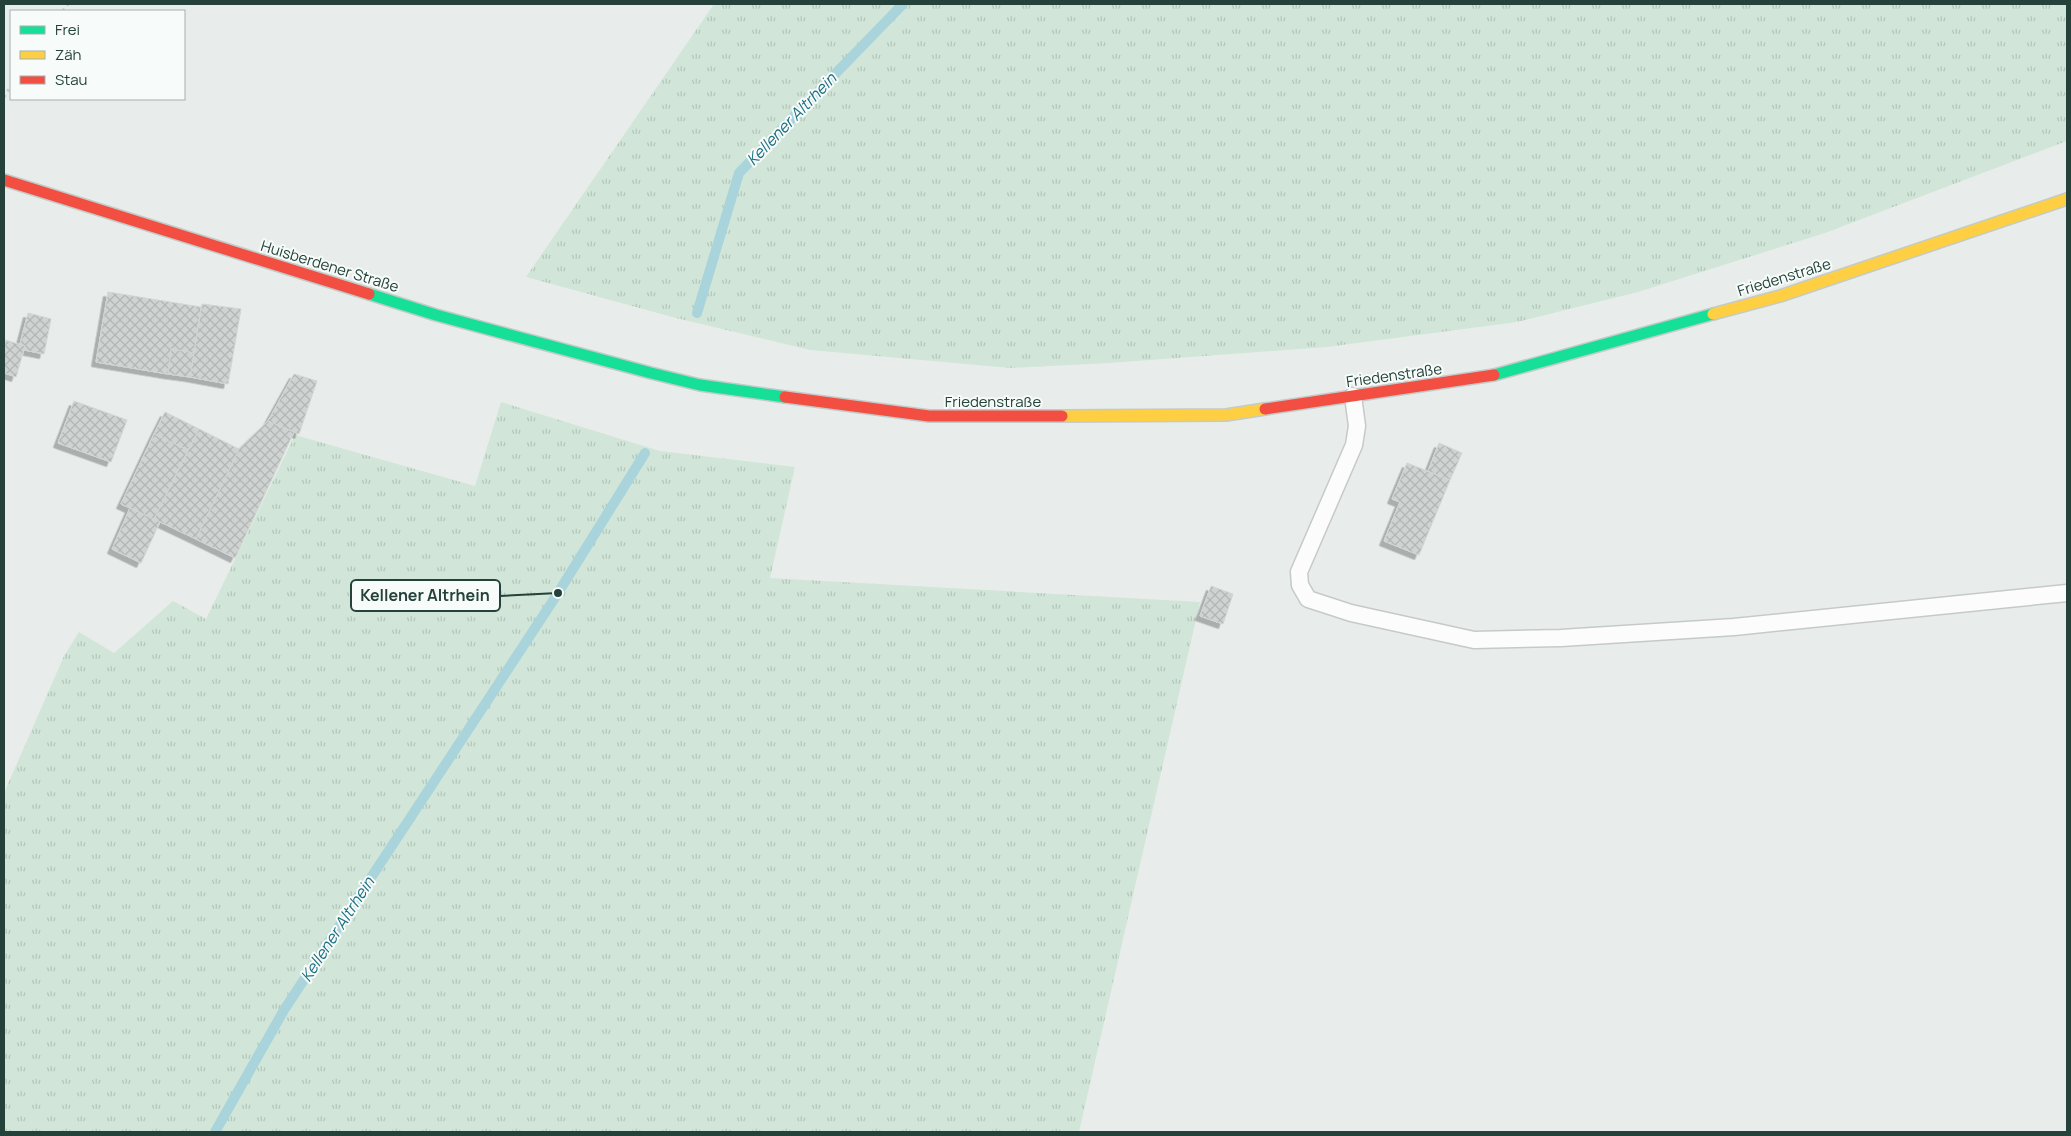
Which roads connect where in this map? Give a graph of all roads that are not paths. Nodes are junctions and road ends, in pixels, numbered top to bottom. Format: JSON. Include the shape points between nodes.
{"nodes":[{"id":1,"x":4,"y":180,"type":"edge"},
{"id":2,"x":2067,"y":199,"type":"edge"},
{"id":3,"x":700,"y":385,"type":"joint"},
{"id":4,"x":1353,"y":396,"type":"junction"},
{"id":5,"x":2067,"y":593,"type":"edge"}],
"edges":[{"from":1,"to":3,"type":"street","name":"Huisberdener Straße","via":[[436,315]]},
{"from":2,"to":4,"type":"street","name":"Friedenstraße","via":[[1780,296],[1490,376]]},
{"from":3,"to":4,"type":"street","name":"Friedenstraße","via":[[929,416],[1226,415]]},
{"from":4,"to":5,"type":"lane","via":[[1357,426],[1354,445],[1299,572],[1300,585],[1308,599],[1351,613],[1474,640],[1560,638],[1734,627]]}]}
